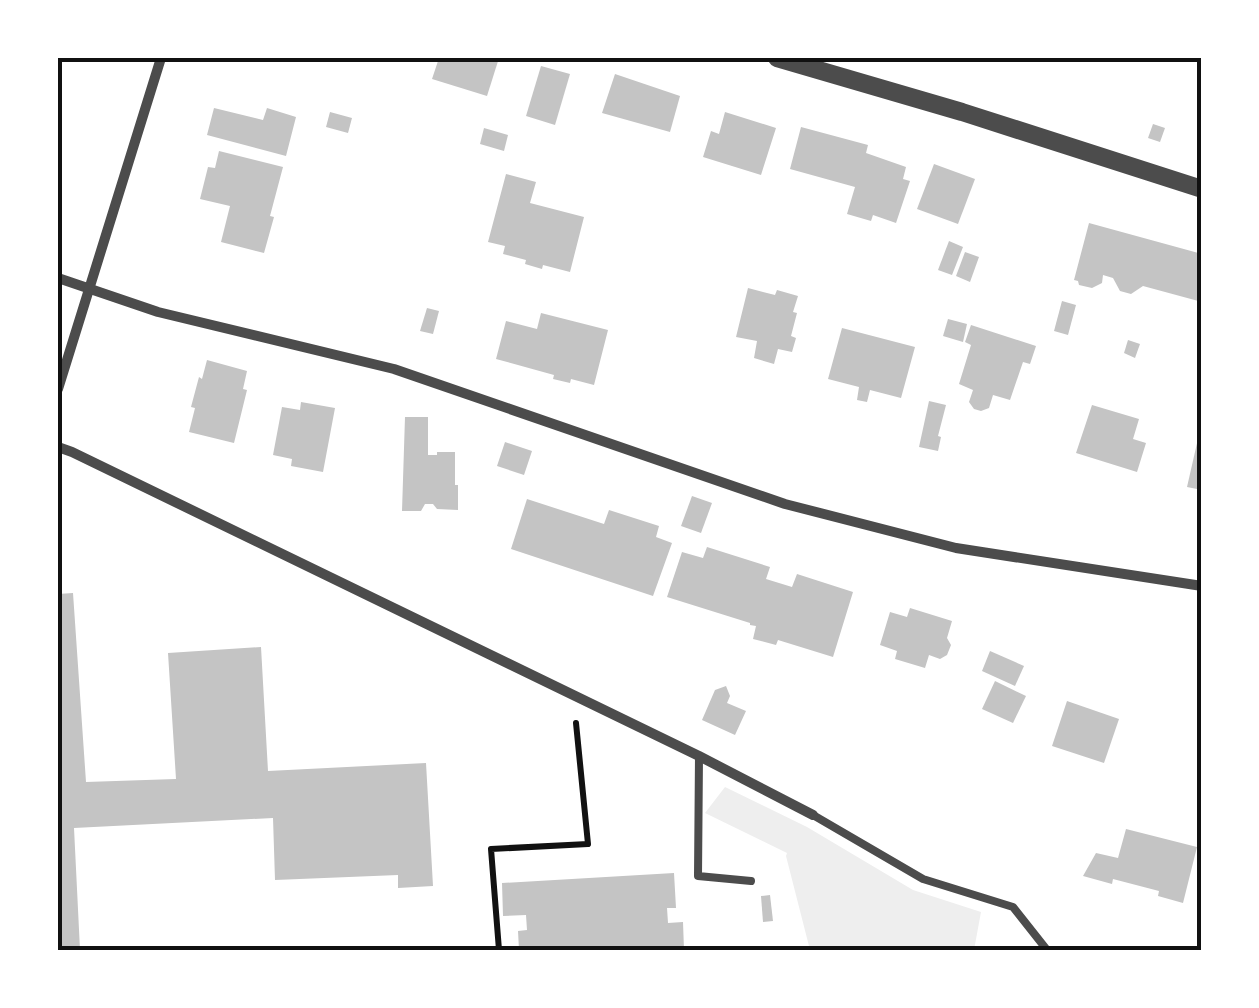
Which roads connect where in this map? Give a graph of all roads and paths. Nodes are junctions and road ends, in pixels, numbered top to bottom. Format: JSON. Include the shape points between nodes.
{"nodes":[{"id":1,"x":161,"y":58,"type":"edge"},
{"id":2,"x":777,"y":58,"type":"edge"},
{"id":3,"x":1201,"y":188,"type":"edge"},
{"id":4,"x":58,"y":278,"type":"edge"},
{"id":5,"x":87,"y":289,"type":"junction"},
{"id":6,"x":58,"y":389,"type":"edge"},
{"id":7,"x":58,"y":448,"type":"edge"},
{"id":8,"x":1202,"y":586,"type":"edge"},
{"id":9,"x":576,"y":723,"type":"dead end"},
{"id":10,"x":699,"y":756,"type":"junction"},
{"id":11,"x":813,"y":815,"type":"joint"},
{"id":12,"x":751,"y":881,"type":"dead end"},
{"id":13,"x":499,"y":950,"type":"edge"},
{"id":14,"x":1047,"y":950,"type":"edge"}],
"edges":[{"from":1,"to":5,"type":"street"},
{"from":2,"to":3,"type":"street"},
{"from":4,"to":5,"type":"street"},
{"from":5,"to":6,"type":"street"},
{"from":5,"to":8,"type":"street","via":[[394,369],[785,504],[956,548]]},
{"from":7,"to":10,"type":"street"},
{"from":9,"to":13,"type":"path","via":[[588,844],[491,849]]},
{"from":10,"to":11,"type":"street"},
{"from":10,"to":12,"type":"lane","via":[[698,876]]},
{"from":11,"to":14,"type":"lane","via":[[923,879],[1013,907]]}]}
